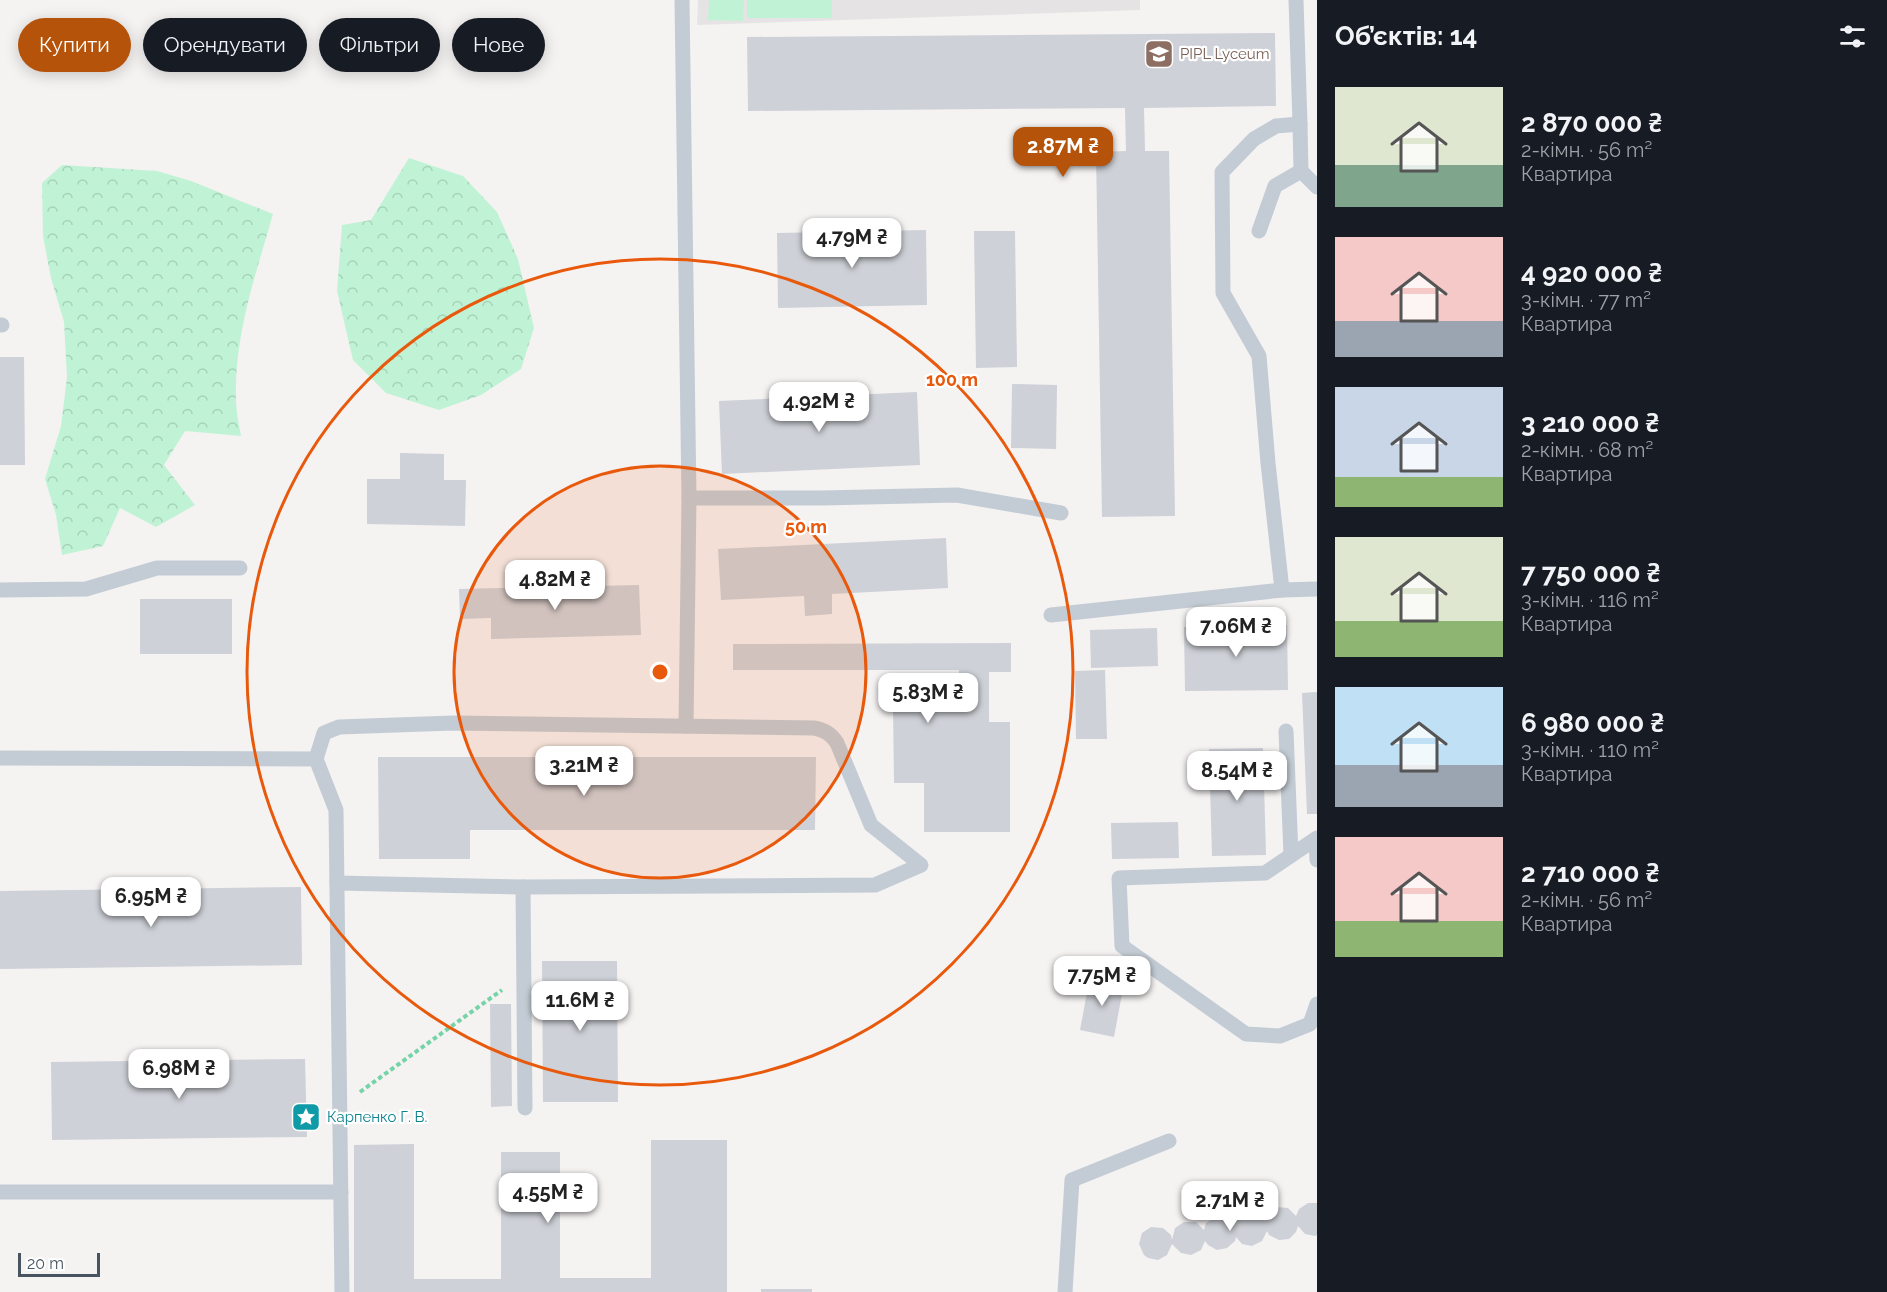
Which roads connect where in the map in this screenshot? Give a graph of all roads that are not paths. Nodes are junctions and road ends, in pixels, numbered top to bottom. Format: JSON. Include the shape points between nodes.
{"nodes":[{"id":1,"x":682,"y":0,"type":"edge"},
{"id":2,"x":1296,"y":0,"type":"edge"},
{"id":3,"x":1300,"y":124,"type":"junction"},
{"id":4,"x":1301,"y":171,"type":"junction"},
{"id":5,"x":1317,"y":187,"type":"edge"},
{"id":6,"x":1259,"y":231,"type":"dead end"},
{"id":7,"x":689,"y":498,"type":"junction"},
{"id":8,"x":1061,"y":513,"type":"dead end"},
{"id":9,"x":240,"y":568,"type":"dead end"},
{"id":10,"x":0,"y":590,"type":"edge"},
{"id":11,"x":1282,"y":590,"type":"junction"},
{"id":12,"x":1317,"y":590,"type":"edge"},
{"id":13,"x":1051,"y":615,"type":"dead end"},
{"id":14,"x":686,"y":726,"type":"junction"},
{"id":15,"x":1286,"y":731,"type":"dead end"},
{"id":16,"x":0,"y":758,"type":"edge"},
{"id":17,"x":316,"y":759,"type":"junction"},
{"id":18,"x":1316,"y":838,"type":"edge"},
{"id":19,"x":1291,"y":855,"type":"junction"},
{"id":20,"x":1317,"y":860,"type":"edge"},
{"id":21,"x":337,"y":883,"type":"junction"},
{"id":22,"x":523,"y":887,"type":"junction"},
{"id":23,"x":1317,"y":1004,"type":"edge"},
{"id":24,"x":525,"y":1108,"type":"dead end"},
{"id":25,"x":1169,"y":1141,"type":"dead end"},
{"id":26,"x":0,"y":1192,"type":"edge"},
{"id":27,"x":341,"y":1192,"type":"junction"},
{"id":28,"x":342,"y":1292,"type":"edge"},
{"id":29,"x":1065,"y":1292,"type":"edge"}],
"edges":[{"from":1,"to":7,"type":"lane"},
{"from":2,"to":3,"type":"lane"},
{"from":3,"to":4,"type":"lane"},
{"from":3,"to":11,"type":"lane","via":[[1275,126],[1254,139],[1222,172],[1223,292],[1259,356]]},
{"from":4,"to":5,"type":"lane"},
{"from":4,"to":6,"type":"lane","via":[[1275,186]]},
{"from":7,"to":8,"type":"lane","via":[[957,495]]},
{"from":7,"to":14,"type":"lane"},
{"from":9,"to":10,"type":"lane","via":[[157,568],[86,589]]},
{"from":11,"to":12,"type":"lane"},
{"from":11,"to":13,"type":"lane"},
{"from":14,"to":17,"type":"lane","via":[[453,723],[339,728],[324,733]]},
{"from":14,"to":22,"type":"lane","via":[[824,730],[837,743],[871,825],[921,865],[875,885]]},
{"from":15,"to":19,"type":"lane"},
{"from":16,"to":17,"type":"lane"},
{"from":17,"to":21,"type":"lane","via":[[336,810]]},
{"from":18,"to":19,"type":"lane"},
{"from":18,"to":20,"type":"lane"},
{"from":19,"to":23,"type":"lane","via":[[1265,873],[1119,878],[1122,946],[1246,1034],[1280,1036],[1310,1024]]},
{"from":21,"to":22,"type":"lane"},
{"from":21,"to":27,"type":"lane"},
{"from":22,"to":24,"type":"lane"},
{"from":25,"to":29,"type":"lane","via":[[1072,1180]]},
{"from":26,"to":27,"type":"lane"},
{"from":27,"to":28,"type":"lane"}]}
